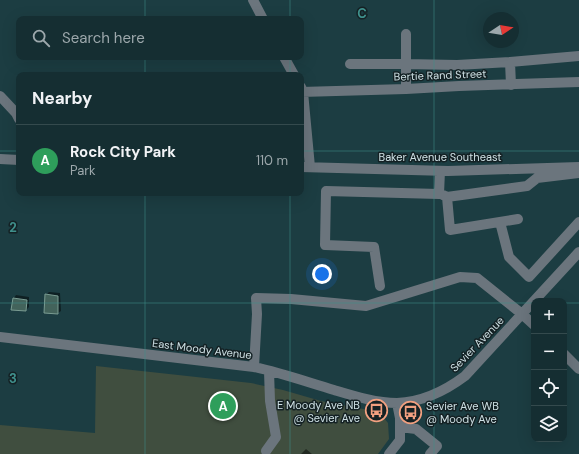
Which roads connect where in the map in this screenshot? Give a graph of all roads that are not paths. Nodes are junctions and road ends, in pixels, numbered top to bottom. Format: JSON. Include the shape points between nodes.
{"nodes":[{"id":1,"x":253,"y":0,"type":"edge"},
{"id":2,"x":261,"y":16,"type":"edge"},
{"id":3,"x":406,"y":34,"type":"dead end"},
{"id":4,"x":579,"y":56,"type":"edge"},
{"id":5,"x":286,"y":60,"type":"edge"},
{"id":6,"x":510,"y":62,"type":"junction"},
{"id":7,"x":350,"y":64,"type":"dead end"},
{"id":8,"x":406,"y":64,"type":"junction"},
{"id":9,"x":292,"y":72,"type":"edge"},
{"id":10,"x":579,"y":82,"type":"edge"},
{"id":11,"x":511,"y":85,"type":"junction"},
{"id":12,"x":406,"y":89,"type":"junction"},
{"id":13,"x":304,"y":90,"type":"edge"},
{"id":14,"x":0,"y":96,"type":"edge"},
{"id":15,"x":16,"y":113,"type":"edge"},
{"id":16,"x":304,"y":141,"type":"edge"},
{"id":17,"x":0,"y":159,"type":"edge"},
{"id":18,"x":16,"y":160,"type":"edge"},
{"id":19,"x":305,"y":167,"type":"edge"},
{"id":20,"x":579,"y":168,"type":"edge"},
{"id":21,"x":440,"y":171,"type":"junction"},
{"id":22,"x":579,"y":173,"type":"edge"},
{"id":23,"x":443,"y":195,"type":"junction"},
{"id":24,"x":518,"y":219,"type":"dead end"},
{"id":25,"x":500,"y":222,"type":"junction"},
{"id":26,"x":579,"y":222,"type":"edge"},
{"id":27,"x":579,"y":252,"type":"edge"},
{"id":28,"x":380,"y":286,"type":"dead end"},
{"id":29,"x":522,"y":314,"type":"junction"},
{"id":30,"x":531,"y":322,"type":"edge"},
{"id":31,"x":0,"y":337,"type":"edge"},
{"id":32,"x":567,"y":357,"type":"edge"},
{"id":33,"x":254,"y":367,"type":"junction"},
{"id":34,"x":579,"y":368,"type":"edge"},
{"id":35,"x":269,"y":371,"type":"junction"},
{"id":36,"x":397,"y":403,"type":"junction"},
{"id":37,"x":400,"y":427,"type":"junction"},
{"id":38,"x":266,"y":451,"type":"dead end"},
{"id":39,"x":395,"y":452,"type":"edge"},
{"id":40,"x":431,"y":454,"type":"edge"}],
"edges":[{"from":1,"to":2,"type":"street"},
{"from":3,"to":8,"type":"street"},
{"from":4,"to":6,"type":"street"},
{"from":5,"to":9,"type":"street"},
{"from":6,"to":8,"type":"street"},
{"from":6,"to":11,"type":"street"},
{"from":7,"to":8,"type":"street"},
{"from":8,"to":12,"type":"street"},
{"from":10,"to":11,"type":"street","name":"Bertie Rand Street"},
{"from":11,"to":12,"type":"street","name":"Bertie Rand Street"},
{"from":12,"to":13,"type":"street","name":"Bertie Rand Street"},
{"from":14,"to":15,"type":"street"},
{"from":16,"to":19,"type":"street"},
{"from":17,"to":18,"type":"street"},
{"from":19,"to":21,"type":"street","name":"Baker Avenue Southeast"},
{"from":20,"to":21,"type":"street","name":"Baker Avenue Southeast"},
{"from":21,"to":23,"type":"street"},
{"from":22,"to":23,"type":"street","via":[[537,178],[527,186]]},
{"from":23,"to":25,"type":"street","via":[[450,230]]},
{"from":23,"to":28,"type":"street","via":[[326,191],[325,245],[374,247]]},
{"from":24,"to":25,"type":"street"},
{"from":25,"to":26,"type":"street","via":[[509,257],[529,277]]},
{"from":27,"to":29,"type":"street","name":"Sevier Avenue"},
{"from":29,"to":30,"type":"street"},
{"from":29,"to":33,"type":"street","via":[[477,278],[468,277],[460,277],[366,306],[256,298]]},
{"from":29,"to":36,"type":"street","name":"Sevier Avenue","via":[[453,385],[427,398]]},
{"from":31,"to":33,"type":"street","name":"East Moody Avenue"},
{"from":32,"to":34,"type":"street"},
{"from":33,"to":35,"type":"street","name":"East Moody Avenue"},
{"from":35,"to":36,"type":"street","name":"East Moody Avenue","via":[[367,400]]},
{"from":35,"to":38,"type":"street","via":[[270,401],[276,437]]},
{"from":36,"to":37,"type":"street"},
{"from":37,"to":39,"type":"street","via":[[400,440]]},
{"from":37,"to":40,"type":"street","via":[[416,429],[437,446]]}]}
